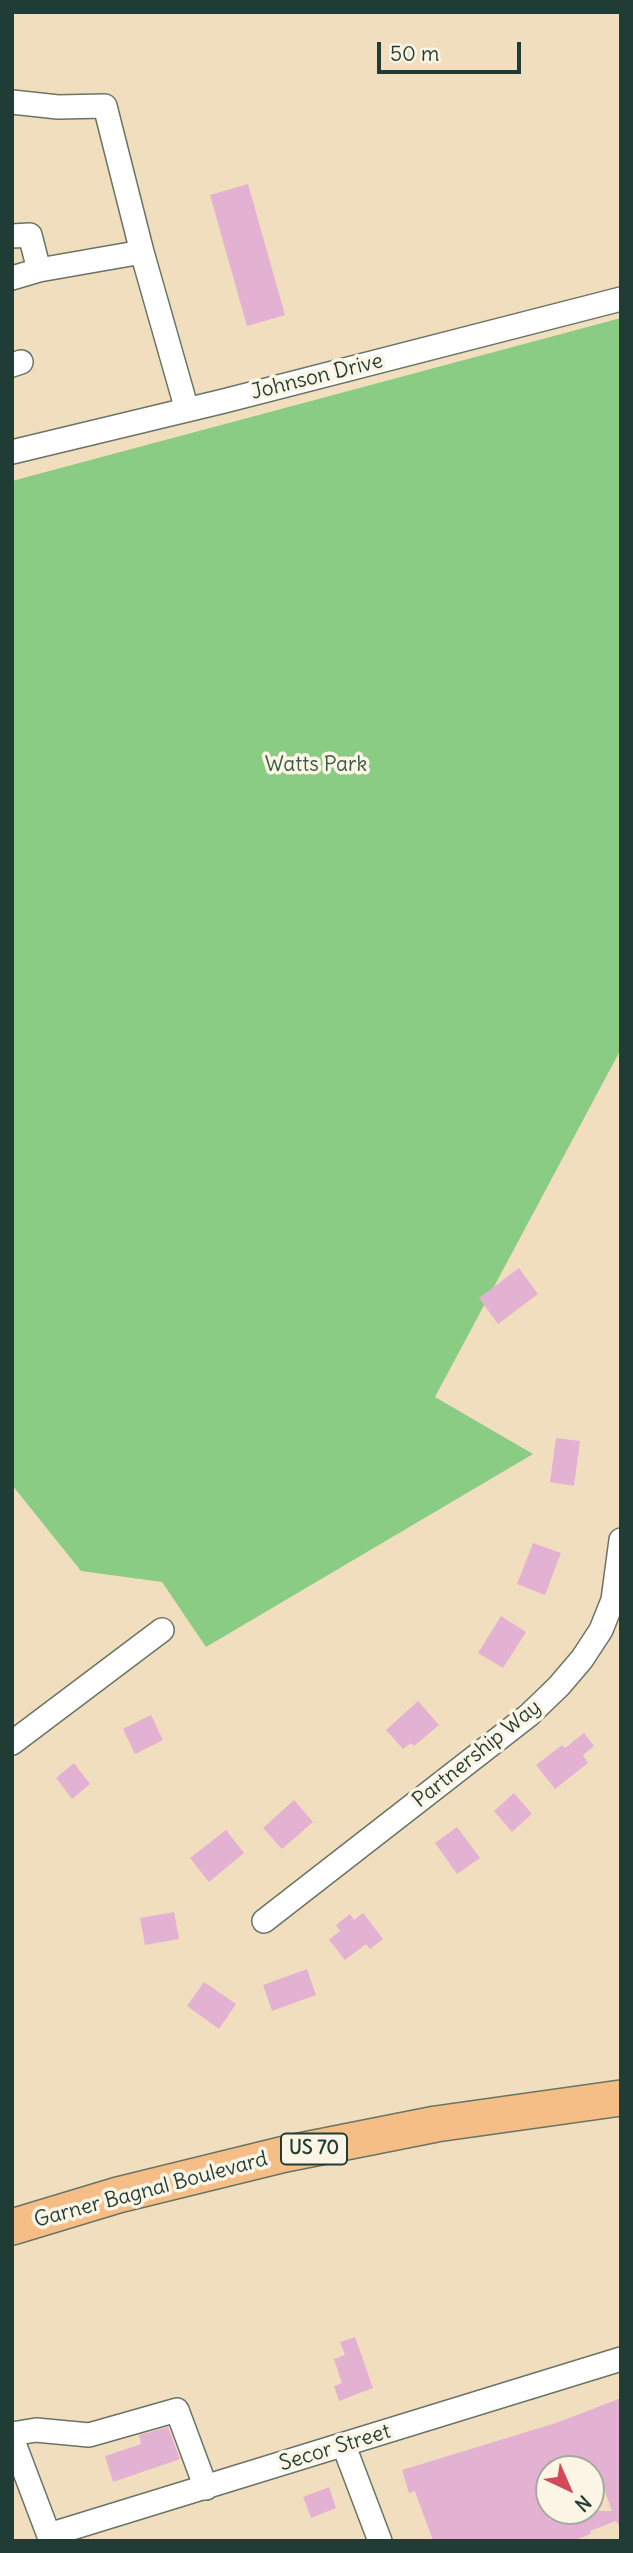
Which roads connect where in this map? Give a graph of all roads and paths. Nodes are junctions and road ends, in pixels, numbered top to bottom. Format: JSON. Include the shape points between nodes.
{"nodes":[{"id":1,"x":12,"y":102,"type":"edge"},
{"id":2,"x":12,"y":236,"type":"edge"},
{"id":3,"x":142,"y":253,"type":"junction"},
{"id":4,"x":39,"y":271,"type":"junction"},
{"id":5,"x":12,"y":278,"type":"edge"},
{"id":6,"x":621,"y":299,"type":"edge"},
{"id":7,"x":187,"y":410,"type":"junction"},
{"id":8,"x":12,"y":452,"type":"edge"},
{"id":9,"x":621,"y":1540,"type":"edge"},
{"id":10,"x":162,"y":1630,"type":"dead end"},
{"id":11,"x":12,"y":1743,"type":"edge"},
{"id":12,"x":264,"y":1921,"type":"dead end"},
{"id":13,"x":621,"y":2098,"type":"edge"},
{"id":14,"x":12,"y":2227,"type":"edge"},
{"id":15,"x":621,"y":2360,"type":"edge"},
{"id":16,"x":12,"y":2436,"type":"edge"},
{"id":17,"x":344,"y":2446,"type":"junction"},
{"id":18,"x":206,"y":2488,"type":"junction"},
{"id":19,"x":50,"y":2538,"type":"edge"},
{"id":20,"x":380,"y":2541,"type":"edge"}],
"edges":[{"from":1,"to":3,"type":"street","via":[[105,106]]},
{"from":2,"to":4,"type":"street","via":[[30,235]]},
{"from":3,"to":4,"type":"street"},
{"from":3,"to":7,"type":"street"},
{"from":4,"to":5,"type":"street"},
{"from":6,"to":7,"type":"street","name":"Johnson Drive"},
{"from":7,"to":8,"type":"street","name":"Johnson Drive"},
{"from":9,"to":12,"type":"street","name":"Partnership Way","via":[[613,1600],[601,1630],[559,1686],[529,1716]]},
{"from":10,"to":11,"type":"street"},
{"from":13,"to":14,"type":"highway","name":"Garner Bagnal Boulevard","number":"US 70","via":[[436,2124],[285,2154],[118,2195]]},
{"from":15,"to":17,"type":"street","name":"Secor Street"},
{"from":16,"to":18,"type":"street","via":[[36,2430],[89,2435],[177,2410]]},
{"from":16,"to":19,"type":"street"},
{"from":17,"to":18,"type":"street","name":"Secor Street"},
{"from":17,"to":20,"type":"street"},
{"from":18,"to":19,"type":"street","name":"Secor Street"}]}
